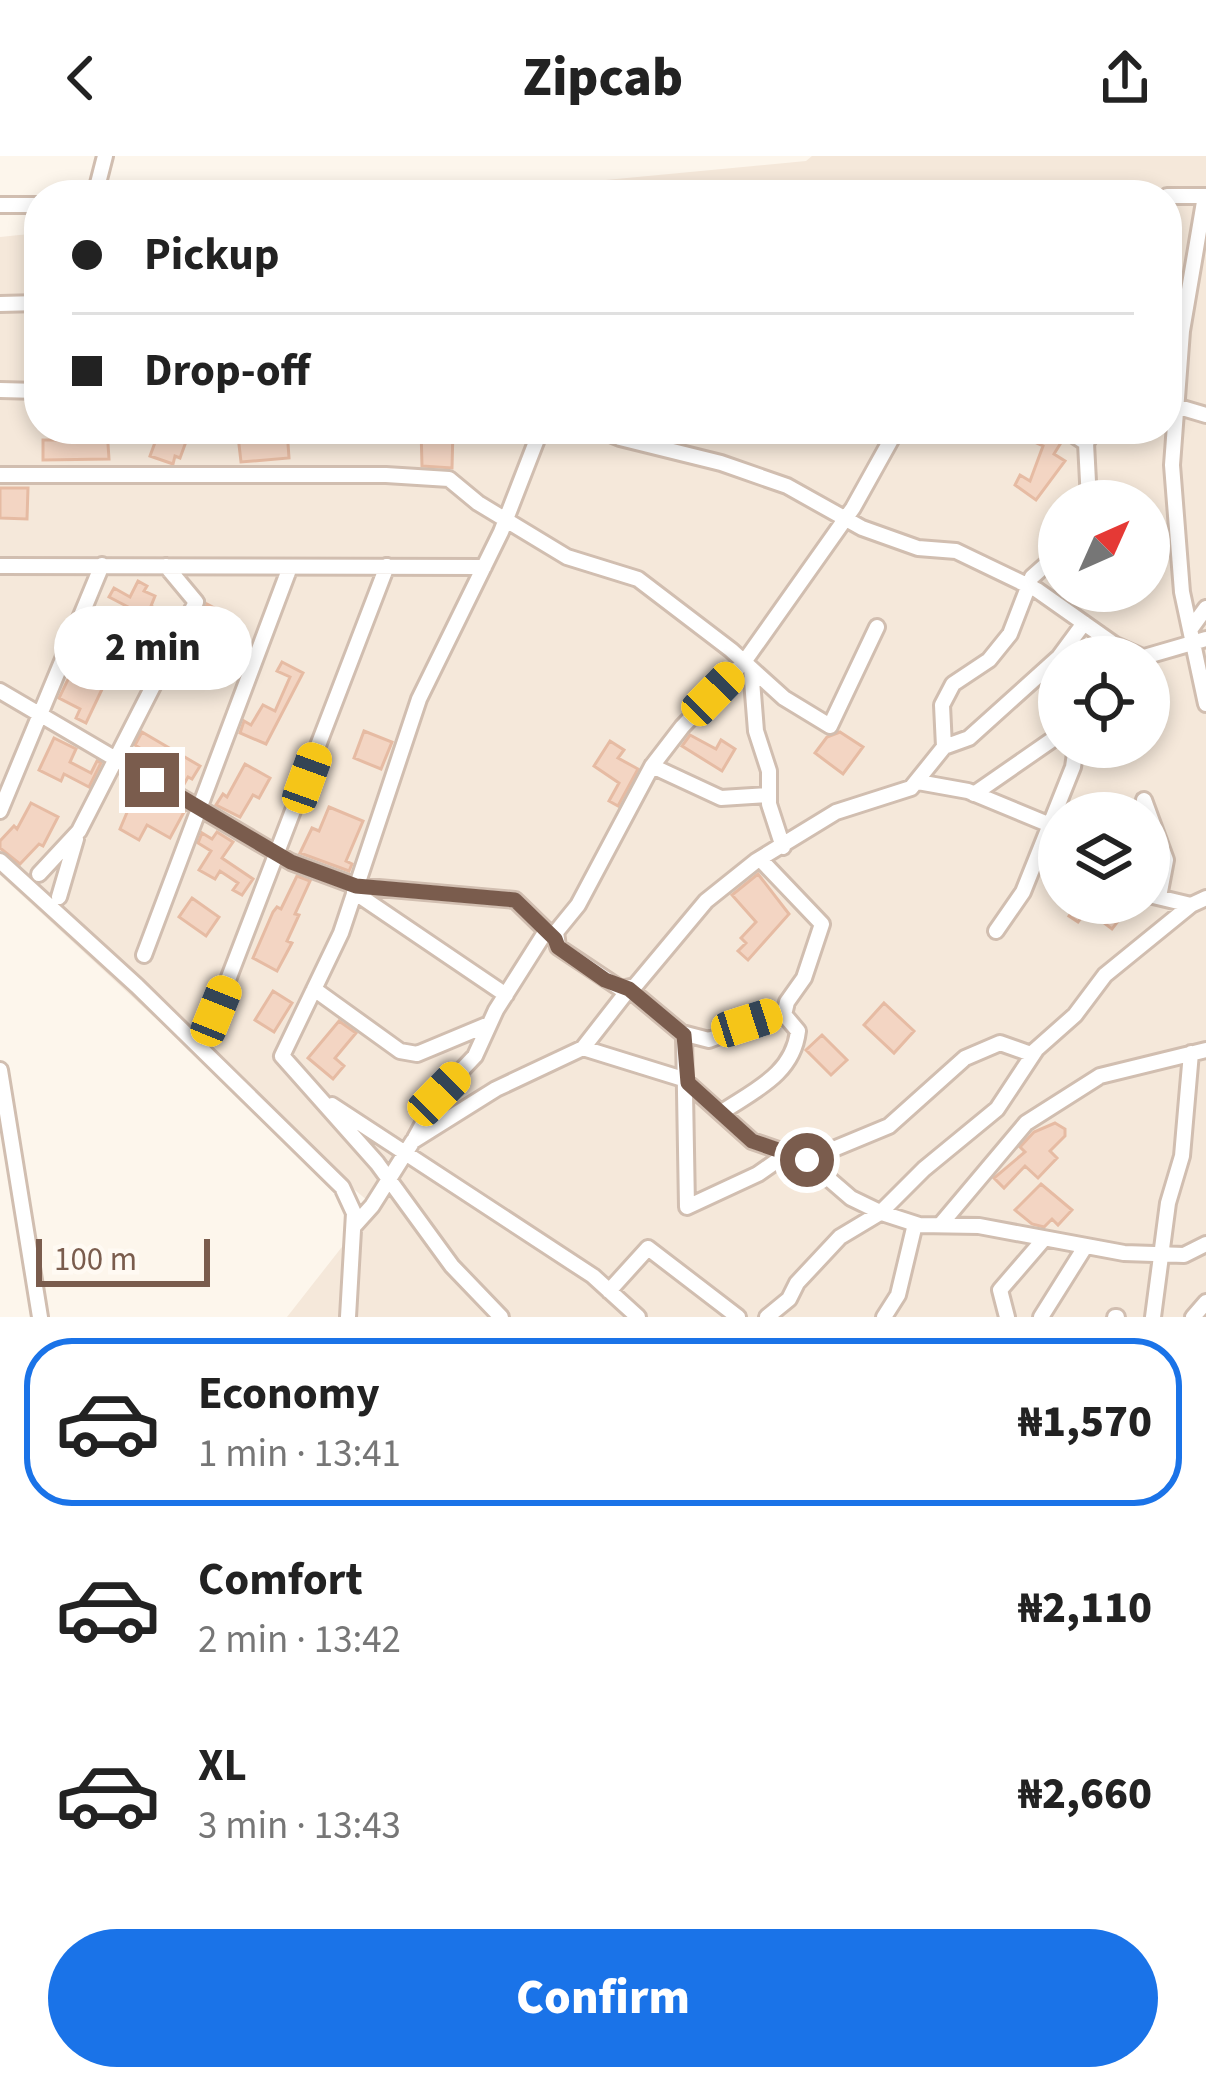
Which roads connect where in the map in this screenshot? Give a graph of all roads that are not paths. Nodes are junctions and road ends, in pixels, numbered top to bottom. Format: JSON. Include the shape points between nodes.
{"nodes":[{"id":1,"x":1205,"y":196,"type":"edge"},
{"id":2,"x":1182,"y":343,"type":"edge"},
{"id":3,"x":535,"y":444,"type":"edge"},
{"id":4,"x":649,"y":444,"type":"edge"},
{"id":5,"x":888,"y":444,"type":"edge"},
{"id":6,"x":1086,"y":444,"type":"edge"},
{"id":7,"x":1175,"y":444,"type":"edge"},
{"id":8,"x":0,"y":475,"type":"edge"},
{"id":9,"x":1088,"y":480,"type":"edge"},
{"id":10,"x":845,"y":518,"type":"junction"},
{"id":11,"x":505,"y":520,"type":"junction"},
{"id":12,"x":102,"y":565,"type":"junction"},
{"id":13,"x":4,"y":566,"type":"edge"},
{"id":14,"x":166,"y":566,"type":"junction"},
{"id":15,"x":387,"y":566,"type":"junction"},
{"id":16,"x":290,"y":567,"type":"junction"},
{"id":17,"x":484,"y":567,"type":"junction"},
{"id":18,"x":1038,"y":571,"type":"edge"},
{"id":19,"x":0,"y":586,"type":"edge"},
{"id":20,"x":1028,"y":586,"type":"junction"},
{"id":21,"x":1206,"y":608,"type":"edge"},
{"id":22,"x":1084,"y":623,"type":"junction"},
{"id":23,"x":878,"y":627,"type":"dead end"},
{"id":24,"x":1074,"y":636,"type":"edge"},
{"id":25,"x":1102,"y":636,"type":"edge"},
{"id":26,"x":1197,"y":636,"type":"edge"},
{"id":27,"x":748,"y":665,"type":"junction"},
{"id":28,"x":1038,"y":676,"type":"edge"},
{"id":29,"x":0,"y":691,"type":"edge"},
{"id":30,"x":1206,"y":704,"type":"edge"},
{"id":31,"x":39,"y":714,"type":"junction"},
{"id":32,"x":944,"y":747,"type":"junction"},
{"id":33,"x":1038,"y":750,"type":"edge"},
{"id":34,"x":118,"y":760,"type":"junction"},
{"id":35,"x":652,"y":766,"type":"junction"},
{"id":36,"x":918,"y":782,"type":"junction"},
{"id":37,"x":974,"y":794,"type":"junction"},
{"id":38,"x":769,"y":795,"type":"junction"},
{"id":39,"x":202,"y":807,"type":"junction"},
{"id":40,"x":0,"y":811,"type":"edge"},
{"id":41,"x":1038,"y":820,"type":"edge"},
{"id":42,"x":79,"y":831,"type":"junction"},
{"id":43,"x":783,"y":847,"type":"junction"},
{"id":44,"x":279,"y":854,"type":"junction"},
{"id":45,"x":760,"y":859,"type":"junction"},
{"id":46,"x":0,"y":861,"type":"edge"},
{"id":47,"x":1038,"y":862,"type":"edge"},
{"id":48,"x":40,"y":874,"type":"dead end"},
{"id":49,"x":355,"y":889,"type":"junction"},
{"id":50,"x":59,"y":897,"type":"dead end"},
{"id":51,"x":1199,"y":901,"type":"edge"},
{"id":52,"x":996,"y":931,"type":"dead end"},
{"id":53,"x":551,"y":935,"type":"junction"},
{"id":54,"x":144,"y":955,"type":"dead end"},
{"id":55,"x":314,"y":989,"type":"junction"},
{"id":56,"x":629,"y":989,"type":"junction"},
{"id":57,"x":506,"y":995,"type":"junction"},
{"id":58,"x":216,"y":1011,"type":"dead end"},
{"id":59,"x":784,"y":1015,"type":"junction"},
{"id":60,"x":489,"y":1024,"type":"junction"},
{"id":61,"x":682,"y":1033,"type":"junction"},
{"id":62,"x":584,"y":1048,"type":"junction"},
{"id":63,"x":1036,"y":1050,"type":"junction"},
{"id":64,"x":1198,"y":1051,"type":"edge"},
{"id":65,"x":0,"y":1070,"type":"edge"},
{"id":66,"x":688,"y":1083,"type":"junction"},
{"id":67,"x":317,"y":1095,"type":"junction"},
{"id":68,"x":722,"y":1112,"type":"junction"},
{"id":69,"x":409,"y":1147,"type":"junction"},
{"id":70,"x":788,"y":1154,"type":"junction"},
{"id":71,"x":807,"y":1160,"type":"junction"},
{"id":72,"x":389,"y":1179,"type":"junction"},
{"id":73,"x":880,"y":1213,"type":"junction"},
{"id":74,"x":915,"y":1224,"type":"junction"},
{"id":75,"x":941,"y":1224,"type":"junction"},
{"id":76,"x":354,"y":1226,"type":"junction"},
{"id":77,"x":1044,"y":1239,"type":"junction"},
{"id":78,"x":1206,"y":1244,"type":"edge"},
{"id":79,"x":1085,"y":1247,"type":"junction"},
{"id":80,"x":1186,"y":1254,"type":"junction"},
{"id":81,"x":1163,"y":1255,"type":"junction"},
{"id":82,"x":1206,"y":1255,"type":"edge"},
{"id":83,"x":610,"y":1291,"type":"junction"},
{"id":84,"x":1206,"y":1302,"type":"edge"},
{"id":85,"x":40,"y":1317,"type":"edge"},
{"id":86,"x":348,"y":1317,"type":"edge"},
{"id":87,"x":501,"y":1317,"type":"edge"},
{"id":88,"x":638,"y":1317,"type":"edge"},
{"id":89,"x":738,"y":1317,"type":"edge"},
{"id":90,"x":767,"y":1317,"type":"edge"},
{"id":91,"x":884,"y":1317,"type":"edge"},
{"id":92,"x":1007,"y":1317,"type":"edge"},
{"id":93,"x":1041,"y":1317,"type":"edge"},
{"id":94,"x":1153,"y":1317,"type":"edge"},
{"id":95,"x":1193,"y":1317,"type":"edge"}],
"edges":[{"from":1,"to":2,"type":"street"},
{"from":3,"to":11,"type":"street"},
{"from":4,"to":10,"type":"street","via":[[787,485]]},
{"from":5,"to":10,"type":"street"},
{"from":6,"to":9,"type":"street"},
{"from":7,"to":26,"type":"street","via":[[1182,592]]},
{"from":8,"to":11,"type":"street","via":[[449,479]]},
{"from":10,"to":20,"type":"street","via":[[917,548],[956,550]]},
{"from":10,"to":27,"type":"street"},
{"from":11,"to":17,"type":"street"},
{"from":11,"to":27,"type":"street","via":[[567,557],[638,579]]},
{"from":12,"to":13,"type":"street"},
{"from":12,"to":14,"type":"street"},
{"from":12,"to":31,"type":"street"},
{"from":13,"to":19,"type":"street"},
{"from":14,"to":16,"type":"street"},
{"from":14,"to":34,"type":"street","via":[[196,602]]},
{"from":15,"to":16,"type":"street"},
{"from":15,"to":17,"type":"street"},
{"from":15,"to":44,"type":"street"},
{"from":16,"to":39,"type":"street"},
{"from":17,"to":49,"type":"street","via":[[419,699]]},
{"from":18,"to":20,"type":"street"},
{"from":20,"to":22,"type":"street"},
{"from":20,"to":32,"type":"street","via":[[1010,634],[953,684],[942,705]]},
{"from":21,"to":26,"type":"street"},
{"from":22,"to":24,"type":"street"},
{"from":22,"to":25,"type":"street"},
{"from":23,"to":27,"type":"street","via":[[830,726]]},
{"from":26,"to":30,"type":"street"},
{"from":27,"to":35,"type":"street"},
{"from":27,"to":38,"type":"street"},
{"from":28,"to":32,"type":"street","via":[[969,738]]},
{"from":29,"to":31,"type":"street"},
{"from":31,"to":34,"type":"street"},
{"from":31,"to":40,"type":"street"},
{"from":32,"to":36,"type":"street"},
{"from":33,"to":37,"type":"street"},
{"from":34,"to":39,"type":"street"},
{"from":34,"to":42,"type":"street"},
{"from":35,"to":38,"type":"street","via":[[722,798]]},
{"from":35,"to":53,"type":"street","via":[[578,905]]},
{"from":36,"to":37,"type":"street"},
{"from":36,"to":43,"type":"street","via":[[836,812]]},
{"from":37,"to":41,"type":"street"},
{"from":38,"to":43,"type":"street"},
{"from":39,"to":44,"type":"street"},
{"from":39,"to":54,"type":"street"},
{"from":42,"to":48,"type":"street"},
{"from":42,"to":50,"type":"street"},
{"from":43,"to":45,"type":"street"},
{"from":44,"to":49,"type":"street"},
{"from":44,"to":58,"type":"street"},
{"from":45,"to":56,"type":"street","via":[[706,901]]},
{"from":45,"to":59,"type":"street","via":[[822,924]]},
{"from":46,"to":76,"type":"street","via":[[342,1186]]},
{"from":47,"to":52,"type":"street"},
{"from":49,"to":53,"type":"street","via":[[515,900]]},
{"from":49,"to":55,"type":"street"},
{"from":49,"to":57,"type":"street"},
{"from":51,"to":63,"type":"street","via":[[1115,965]]},
{"from":53,"to":56,"type":"street","via":[[605,980]]},
{"from":53,"to":57,"type":"street"},
{"from":55,"to":60,"type":"street","via":[[400,1051],[416,1054]]},
{"from":55,"to":67,"type":"street","via":[[282,1056]]},
{"from":56,"to":61,"type":"street"},
{"from":56,"to":62,"type":"street"},
{"from":57,"to":60,"type":"street"},
{"from":59,"to":61,"type":"street","via":[[709,1040]]},
{"from":59,"to":68,"type":"street","via":[[798,1031],[796,1052]]},
{"from":60,"to":69,"type":"street"},
{"from":61,"to":66,"type":"street"},
{"from":62,"to":66,"type":"street"},
{"from":62,"to":69,"type":"street","via":[[496,1090]]},
{"from":63,"to":71,"type":"street","via":[[1000,1043],[965,1058],[889,1126]]},
{"from":63,"to":73,"type":"street","via":[[997,1109]]},
{"from":64,"to":75,"type":"street","via":[[1100,1076],[1026,1123]]},
{"from":64,"to":81,"type":"street"},
{"from":65,"to":85,"type":"street"},
{"from":66,"to":68,"type":"street"},
{"from":66,"to":70,"type":"street","via":[[687,1208]]},
{"from":67,"to":69,"type":"street"},
{"from":67,"to":72,"type":"street"},
{"from":68,"to":70,"type":"street","via":[[752,1141]]},
{"from":69,"to":72,"type":"street"},
{"from":69,"to":83,"type":"street"},
{"from":70,"to":71,"type":"street"},
{"from":71,"to":73,"type":"street"},
{"from":72,"to":76,"type":"street"},
{"from":72,"to":87,"type":"street"},
{"from":73,"to":74,"type":"street"},
{"from":73,"to":90,"type":"street","via":[[839,1237]]},
{"from":74,"to":75,"type":"street"},
{"from":74,"to":91,"type":"street","via":[[898,1295]]},
{"from":75,"to":77,"type":"street"},
{"from":76,"to":86,"type":"street"},
{"from":77,"to":79,"type":"street"},
{"from":77,"to":92,"type":"street","via":[[1000,1289]]},
{"from":78,"to":80,"type":"street"},
{"from":79,"to":81,"type":"street"},
{"from":79,"to":93,"type":"street"},
{"from":80,"to":81,"type":"street"},
{"from":80,"to":82,"type":"street"},
{"from":81,"to":94,"type":"street"},
{"from":83,"to":88,"type":"street"},
{"from":83,"to":89,"type":"street","via":[[648,1248]]},
{"from":84,"to":95,"type":"street"}]}
